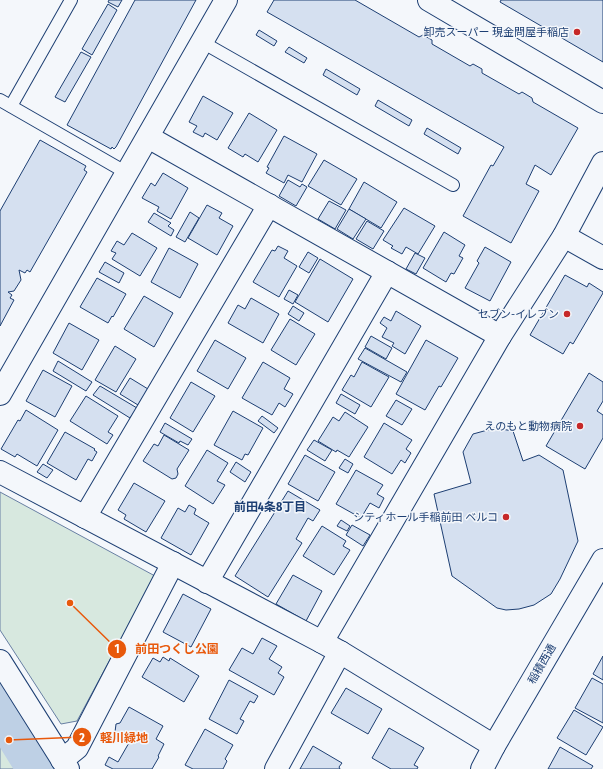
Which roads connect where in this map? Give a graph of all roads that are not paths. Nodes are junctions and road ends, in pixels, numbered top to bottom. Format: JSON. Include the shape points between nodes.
{"nodes":[{"id":1,"x":71,"y":0,"type":"edge"},
{"id":2,"x":226,"y":0,"type":"edge"},
{"id":3,"x":429,"y":0,"type":"edge"},
{"id":4,"x":460,"y":8,"type":"edge"},
{"id":5,"x":202,"y":42,"type":"junction"},
{"id":6,"x":0,"y":100,"type":"edge"},
{"id":7,"x":603,"y":102,"type":"edge"},
{"id":8,"x":11,"y":106,"type":"junction"},
{"id":9,"x":148,"y":137,"type":"junction"},
{"id":10,"x":603,"y":163,"type":"edge"},
{"id":11,"x":126,"y":174,"type":"junction"},
{"id":12,"x":453,"y":185,"type":"dead end"},
{"id":13,"x":268,"y":205,"type":"junction"},
{"id":14,"x":564,"y":236,"type":"junction"},
{"id":15,"x":603,"y":258,"type":"edge"},
{"id":16,"x":387,"y":272,"type":"junction"},
{"id":17,"x":500,"y":336,"type":"junction"},
{"id":18,"x":0,"y":394,"type":"edge"},
{"id":19,"x":0,"y":472,"type":"edge"},
{"id":20,"x":86,"y":517,"type":"junction"},
{"id":21,"x":603,"y":560,"type":"edge"},
{"id":22,"x":173,"y":563,"type":"junction"},
{"id":23,"x":207,"y":582,"type":"junction"},
{"id":24,"x":331,"y":647,"type":"junction"},
{"id":25,"x":0,"y":661,"type":"edge"},
{"id":26,"x":494,"y":746,"type":"junction"},
{"id":27,"x":65,"y":764,"type":"edge"},
{"id":28,"x":276,"y":769,"type":"edge"},
{"id":29,"x":482,"y":769,"type":"edge"}],
"edges":[{"from":1,"to":8,"type":"lane"},
{"from":2,"to":5,"type":"street"},
{"from":3,"to":4,"type":"street"},
{"from":4,"to":7,"type":"street"},
{"from":5,"to":9,"type":"street"},
{"from":5,"to":12,"type":"lane"},
{"from":6,"to":8,"type":"lane"},
{"from":8,"to":11,"type":"lane"},
{"from":9,"to":11,"type":"street"},
{"from":9,"to":13,"type":"street"},
{"from":10,"to":14,"type":"street"},
{"from":11,"to":18,"type":"street"},
{"from":13,"to":16,"type":"street"},
{"from":13,"to":20,"type":"street"},
{"from":14,"to":15,"type":"street"},
{"from":14,"to":17,"type":"street"},
{"from":16,"to":17,"type":"street"},
{"from":16,"to":23,"type":"street"},
{"from":17,"to":24,"type":"street"},
{"from":19,"to":20,"type":"street"},
{"from":20,"to":22,"type":"street"},
{"from":21,"to":26,"type":"street","name":"稲積西通"},
{"from":22,"to":23,"type":"street"},
{"from":22,"to":27,"type":"street","via":[[77,748]]},
{"from":23,"to":24,"type":"street"},
{"from":24,"to":26,"type":"street"},
{"from":24,"to":28,"type":"street"},
{"from":25,"to":27,"type":"street"},
{"from":26,"to":29,"type":"street","name":"稲積西通"}]}
